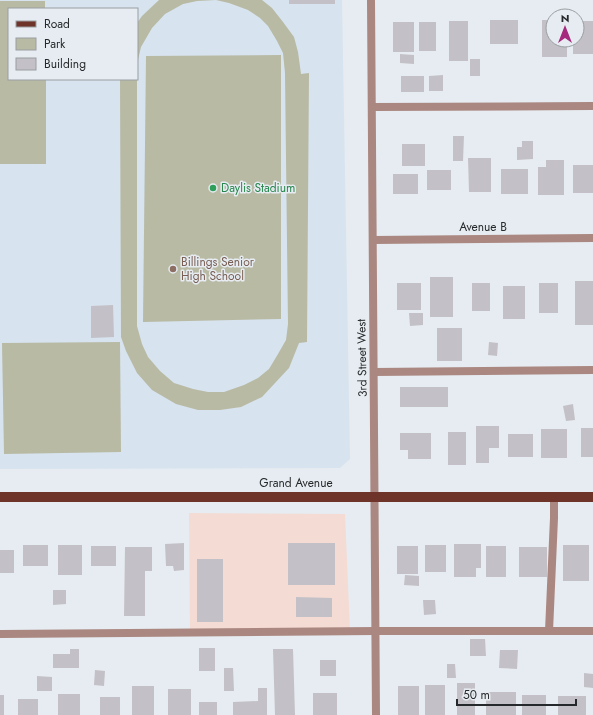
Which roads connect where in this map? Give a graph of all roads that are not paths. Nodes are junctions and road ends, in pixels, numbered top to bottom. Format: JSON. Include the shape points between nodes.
{"nodes":[{"id":1,"x":371,"y":0,"type":"edge"},
{"id":2,"x":593,"y":106,"type":"edge"},
{"id":3,"x":372,"y":107,"type":"junction"},
{"id":4,"x":593,"y":238,"type":"edge"},
{"id":5,"x":373,"y":240,"type":"junction"},
{"id":6,"x":593,"y":370,"type":"edge"},
{"id":7,"x":374,"y":372,"type":"junction"},
{"id":8,"x":375,"y":496,"type":"junction"},
{"id":9,"x":0,"y":497,"type":"edge"},
{"id":10,"x":554,"y":497,"type":"junction"},
{"id":11,"x":593,"y":497,"type":"edge"},
{"id":12,"x":376,"y":631,"type":"junction"},
{"id":13,"x":549,"y":631,"type":"junction"},
{"id":14,"x":593,"y":631,"type":"edge"},
{"id":15,"x":0,"y":634,"type":"edge"},
{"id":16,"x":376,"y":715,"type":"edge"}],
"edges":[{"from":1,"to":3,"type":"street","name":"3rd Street West"},
{"from":2,"to":3,"type":"street"},
{"from":3,"to":5,"type":"street","name":"3rd Street West"},
{"from":4,"to":5,"type":"street","name":"Avenue B"},
{"from":5,"to":7,"type":"street","name":"3rd Street West"},
{"from":6,"to":7,"type":"street"},
{"from":7,"to":8,"type":"street","name":"3rd Street West"},
{"from":8,"to":9,"type":"main road","name":"Grand Avenue"},
{"from":8,"to":10,"type":"main road","name":"Grand Avenue"},
{"from":8,"to":12,"type":"street","name":"3rd Street West"},
{"from":10,"to":11,"type":"main road","name":"Grand Avenue"},
{"from":10,"to":13,"type":"street"},
{"from":12,"to":13,"type":"street"},
{"from":12,"to":15,"type":"street"},
{"from":12,"to":16,"type":"street","name":"3rd Street West"},
{"from":13,"to":14,"type":"street"}]}
